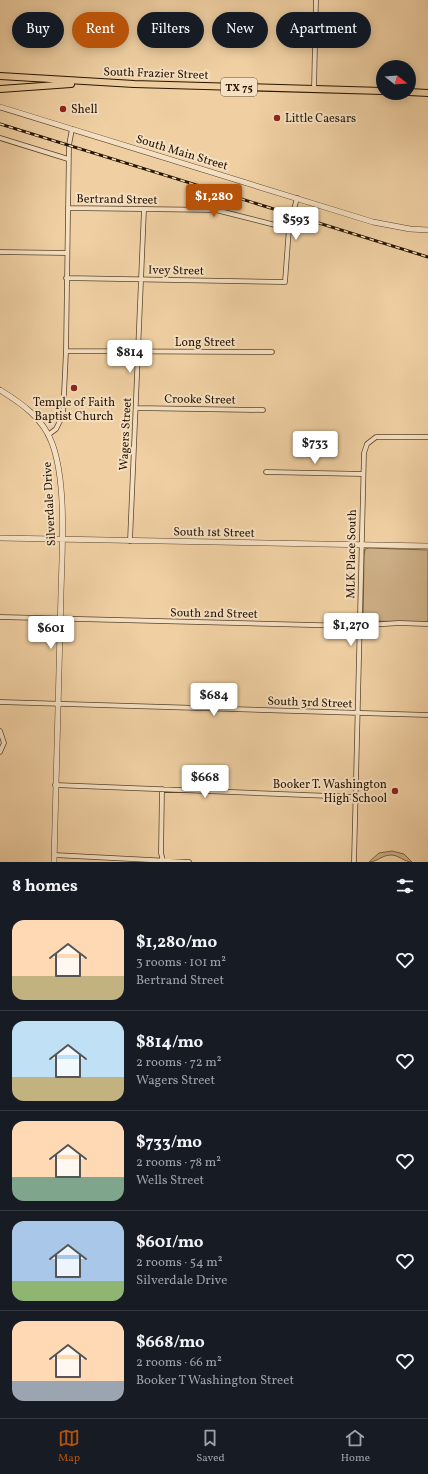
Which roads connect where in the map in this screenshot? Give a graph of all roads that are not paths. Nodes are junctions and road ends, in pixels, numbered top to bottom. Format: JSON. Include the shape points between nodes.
{"nodes":[{"id":1,"x":316,"y":0,"type":"edge"},
{"id":2,"x":0,"y":76,"type":"edge"},
{"id":3,"x":96,"y":82,"type":"junction"},
{"id":4,"x":0,"y":89,"type":"edge"},
{"id":5,"x":314,"y":90,"type":"junction"},
{"id":6,"x":376,"y":92,"type":"edge"},
{"id":7,"x":416,"y":92,"type":"edge"},
{"id":8,"x":428,"y":93,"type":"edge"},
{"id":9,"x":0,"y":107,"type":"edge"},
{"id":10,"x":72,"y":129,"type":"junction"},
{"id":11,"x":0,"y":138,"type":"edge"},
{"id":12,"x":68,"y":159,"type":"junction"},
{"id":13,"x":297,"y":198,"type":"junction"},
{"id":14,"x":68,"y":208,"type":"junction"},
{"id":15,"x":144,"y":209,"type":"junction"},
{"id":16,"x":283,"y":227,"type":"dead end"},
{"id":17,"x":428,"y":230,"type":"edge"},
{"id":18,"x":0,"y":252,"type":"edge"},
{"id":19,"x":67,"y":253,"type":"junction"},
{"id":20,"x":66,"y":278,"type":"junction"},
{"id":21,"x":141,"y":280,"type":"junction"},
{"id":22,"x":66,"y":351,"type":"junction"},
{"id":23,"x":139,"y":351,"type":"junction"},
{"id":24,"x":272,"y":352,"type":"dead end"},
{"id":25,"x":0,"y":390,"type":"edge"},
{"id":26,"x":136,"y":408,"type":"junction"},
{"id":27,"x":263,"y":410,"type":"dead end"},
{"id":28,"x":48,"y":435,"type":"junction"},
{"id":29,"x":428,"y":437,"type":"edge"},
{"id":30,"x":266,"y":472,"type":"dead end"},
{"id":31,"x":363,"y":474,"type":"junction"},
{"id":32,"x":0,"y":538,"type":"edge"},
{"id":33,"x":62,"y":539,"type":"junction"},
{"id":34,"x":130,"y":540,"type":"junction"},
{"id":35,"x":361,"y":545,"type":"junction"},
{"id":36,"x":428,"y":546,"type":"edge"},
{"id":37,"x":0,"y":616,"type":"edge"},
{"id":38,"x":60,"y":619,"type":"junction"},
{"id":39,"x":428,"y":624,"type":"edge"},
{"id":40,"x":360,"y":626,"type":"junction"},
{"id":41,"x":0,"y":702,"type":"edge"},
{"id":42,"x":57,"y":705,"type":"junction"},
{"id":43,"x":358,"y":714,"type":"junction"},
{"id":44,"x":428,"y":715,"type":"edge"},
{"id":45,"x":0,"y":731,"type":"edge"},
{"id":46,"x":0,"y":752,"type":"edge"},
{"id":47,"x":55,"y":784,"type":"junction"},
{"id":48,"x":162,"y":789,"type":"junction"},
{"id":49,"x":356,"y":797,"type":"junction"},
{"id":50,"x":54,"y":855,"type":"junction"},
{"id":51,"x":163,"y":861,"type":"edge"},
{"id":52,"x":54,"y":862,"type":"edge"},
{"id":53,"x":188,"y":862,"type":"edge"},
{"id":54,"x":354,"y":862,"type":"edge"}],
"edges":[{"from":1,"to":5,"type":"street"},
{"from":2,"to":3,"type":"main road","name":"South Frazier Street","number":"TX 75"},
{"from":3,"to":4,"type":"main road","name":"South Frazier Street","number":"TX 75"},
{"from":3,"to":5,"type":"main road","name":"South Frazier Street","number":"TX 75"},
{"from":5,"to":6,"type":"main road","name":"South Frazier Street","number":"TX 75"},
{"from":7,"to":8,"type":"main road"},
{"from":9,"to":10,"type":"street","name":"South Main Street"},
{"from":10,"to":12,"type":"street"},
{"from":10,"to":13,"type":"street","name":"South Main Street"},
{"from":11,"to":12,"type":"street"},
{"from":12,"to":14,"type":"street"},
{"from":13,"to":17,"type":"street","name":"South Main Street","via":[[373,222],[410,230]]},
{"from":13,"to":21,"type":"street","name":"Ivey Street","via":[[289,228],[285,282]]},
{"from":14,"to":15,"type":"street","name":"Bertrand Street"},
{"from":14,"to":19,"type":"street"},
{"from":15,"to":16,"type":"street","name":"Bertrand Street","via":[[216,210]]},
{"from":15,"to":21,"type":"street","name":"Wagers Street"},
{"from":18,"to":19,"type":"street"},
{"from":19,"to":20,"type":"street"},
{"from":20,"to":21,"type":"street","name":"Ivey Street"},
{"from":20,"to":22,"type":"street"},
{"from":21,"to":23,"type":"street","name":"Wagers Street"},
{"from":22,"to":23,"type":"street","name":"Long Street"},
{"from":22,"to":28,"type":"street","via":[[63,414],[56,429]]},
{"from":23,"to":24,"type":"street","name":"Long Street"},
{"from":23,"to":26,"type":"street","name":"Wagers Street"},
{"from":25,"to":28,"type":"street","name":"Silverdale Drive","via":[[28,409]]},
{"from":26,"to":27,"type":"street","name":"Crooke Street"},
{"from":26,"to":34,"type":"street","name":"Wagers Street"},
{"from":28,"to":33,"type":"street","name":"Silverdale Drive","via":[[60,477]]},
{"from":29,"to":31,"type":"street","name":"MLK Place South","via":[[376,437],[371,440],[364,453]]},
{"from":30,"to":31,"type":"street"},
{"from":31,"to":35,"type":"street","name":"MLK Place South"},
{"from":32,"to":33,"type":"street","name":"South 1st Street"},
{"from":33,"to":34,"type":"street","name":"South 1st Street"},
{"from":33,"to":38,"type":"street","name":"Silverdale Drive"},
{"from":34,"to":35,"type":"street","name":"South 1st Street"},
{"from":35,"to":36,"type":"street","name":"South 1st Street"},
{"from":35,"to":40,"type":"street","name":"MLK Place South"},
{"from":37,"to":38,"type":"street","name":"South 2nd Street"},
{"from":38,"to":40,"type":"street","name":"South 2nd Street"},
{"from":38,"to":42,"type":"street","name":"Silverdale Drive"},
{"from":39,"to":40,"type":"street","name":"South 2nd Street"},
{"from":40,"to":43,"type":"street","name":"MLK Place South"},
{"from":41,"to":42,"type":"street","name":"South 3rd Street"},
{"from":42,"to":43,"type":"street","name":"South 3rd Street"},
{"from":42,"to":47,"type":"street","name":"Silverdale Drive"},
{"from":43,"to":44,"type":"street","name":"South 3rd Street"},
{"from":43,"to":49,"type":"street","name":"MLK Place South"},
{"from":45,"to":46,"type":"street","via":[[4,743]]},
{"from":47,"to":48,"type":"street"},
{"from":47,"to":50,"type":"street","name":"Silverdale Drive"},
{"from":48,"to":49,"type":"street"},
{"from":48,"to":51,"type":"street"},
{"from":49,"to":54,"type":"street","name":"MLK Place South"},
{"from":50,"to":51,"type":"street"},
{"from":50,"to":52,"type":"street","name":"Silverdale Drive"},
{"from":51,"to":53,"type":"street"}]}
